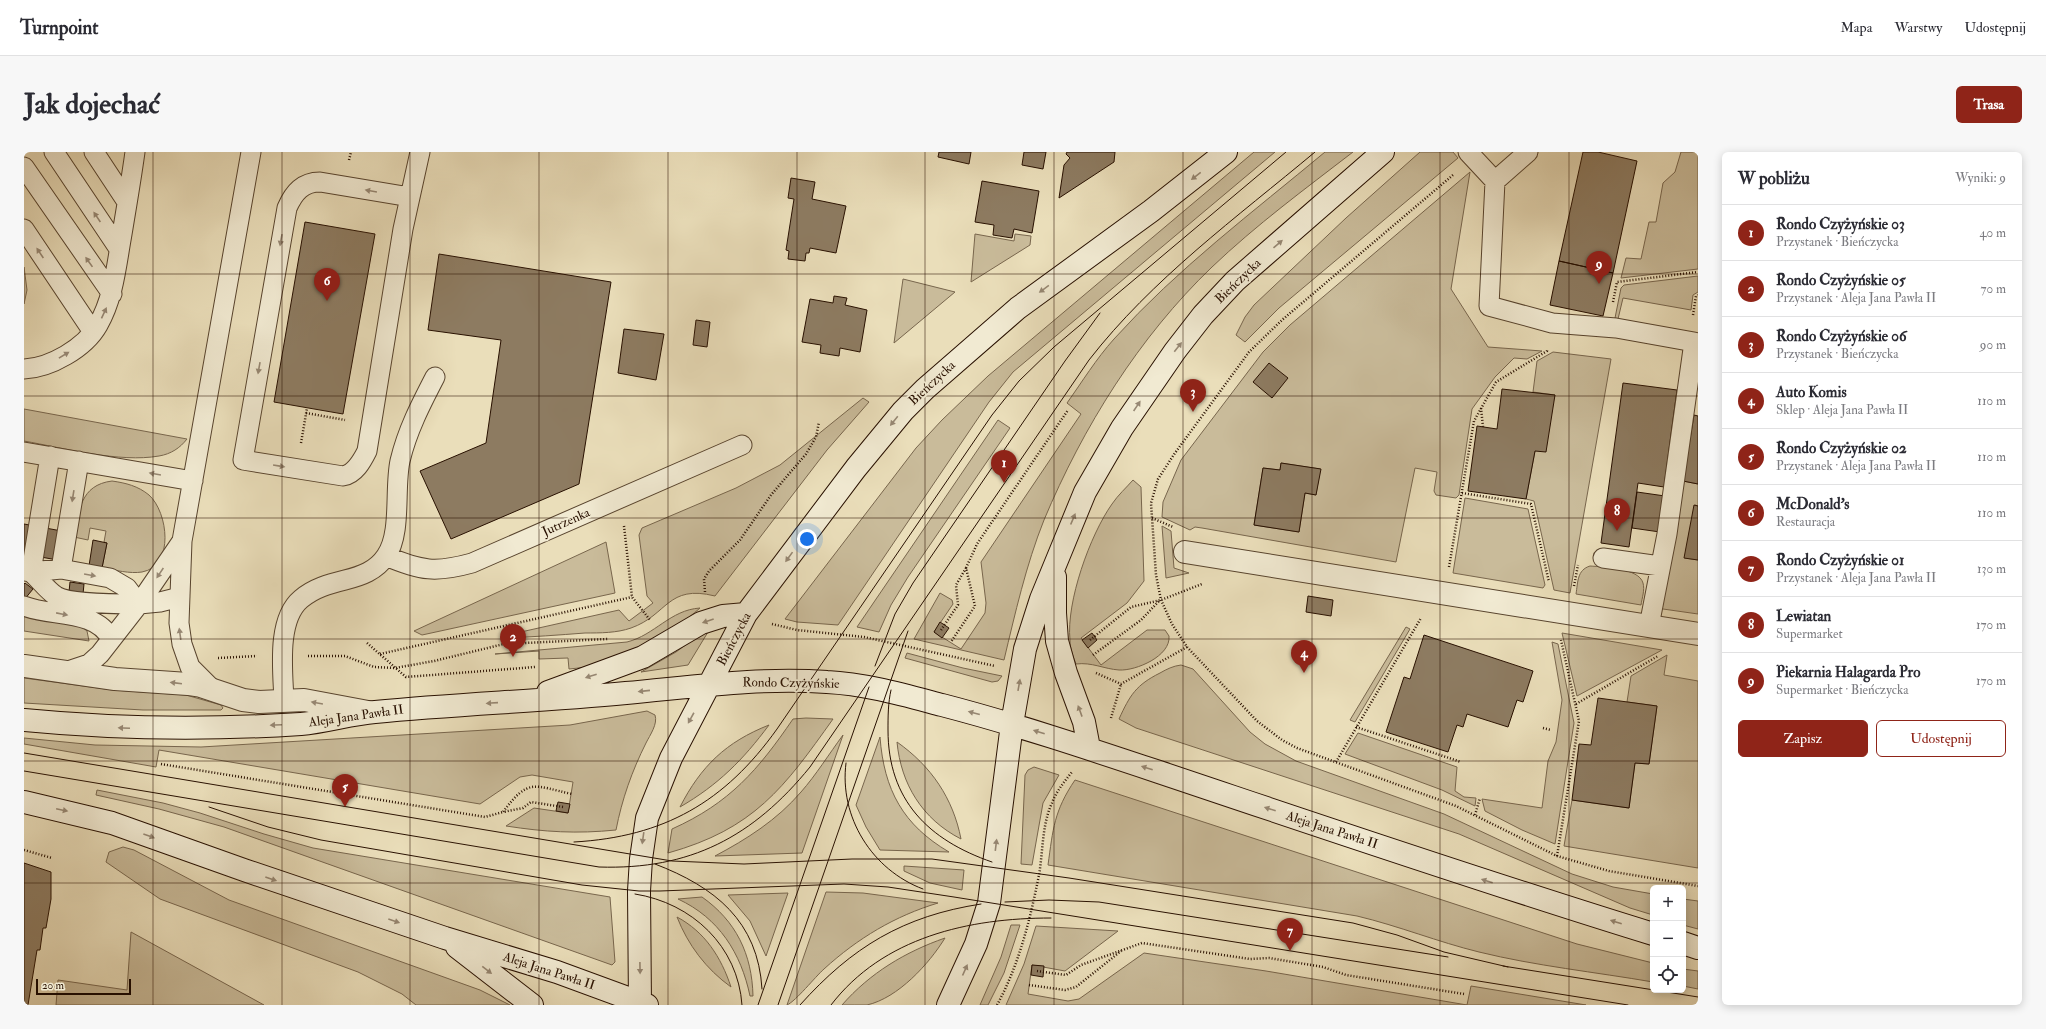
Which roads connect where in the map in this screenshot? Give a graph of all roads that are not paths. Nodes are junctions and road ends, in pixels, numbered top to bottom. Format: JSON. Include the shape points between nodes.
{"nodes":[{"id":1,"x":54,"y":152,"type":"edge"},
{"id":2,"x":94,"y":152,"type":"edge"},
{"id":3,"x":135,"y":152,"type":"edge"},
{"id":4,"x":251,"y":152,"type":"edge"},
{"id":5,"x":420,"y":152,"type":"edge"},
{"id":6,"x":1226,"y":152,"type":"edge"},
{"id":7,"x":1383,"y":152,"type":"edge"},
{"id":8,"x":1468,"y":152,"type":"edge"},
{"id":9,"x":1528,"y":152,"type":"edge"},
{"id":10,"x":24,"y":167,"type":"edge"},
{"id":11,"x":1495,"y":181,"type":"junction"},
{"id":12,"x":410,"y":197,"type":"junction"},
{"id":13,"x":127,"y":202,"type":"junction"},
{"id":14,"x":24,"y":229,"type":"edge"},
{"id":15,"x":119,"y":249,"type":"junction"},
{"id":16,"x":112,"y":294,"type":"junction"},
{"id":17,"x":93,"y":332,"type":"junction"},
{"id":18,"x":26,"y":366,"type":"edge"},
{"id":19,"x":436,"y":377,"type":"dead end"},
{"id":20,"x":742,"y":445,"type":"dead end"},
{"id":21,"x":24,"y":452,"type":"edge"},
{"id":22,"x":50,"y":456,"type":"junction"},
{"id":23,"x":79,"y":461,"type":"junction"},
{"id":24,"x":193,"y":481,"type":"junction"},
{"id":25,"x":182,"y":541,"type":"junction"},
{"id":26,"x":1185,"y":552,"type":"dead end"},
{"id":27,"x":1058,"y":554,"type":"junction"},
{"id":28,"x":386,"y":556,"type":"junction"},
{"id":29,"x":1603,"y":558,"type":"dead end"},
{"id":30,"x":1660,"y":566,"type":"junction"},
{"id":31,"x":61,"y":569,"type":"junction"},
{"id":32,"x":28,"y":571,"type":"edge"},
{"id":33,"x":180,"y":597,"type":"junction"},
{"id":34,"x":139,"y":604,"type":"junction"},
{"id":35,"x":24,"y":606,"type":"edge"},
{"id":36,"x":746,"y":614,"type":"junction"},
{"id":37,"x":1649,"y":626,"type":"junction"},
{"id":38,"x":1698,"y":634,"type":"edge"},
{"id":39,"x":111,"y":639,"type":"junction"},
{"id":40,"x":24,"y":666,"type":"edge"},
{"id":41,"x":64,"y":672,"type":"junction"},
{"id":42,"x":710,"y":684,"type":"junction"},
{"id":43,"x":213,"y":690,"type":"junction"},
{"id":44,"x":531,"y":700,"type":"junction"},
{"id":45,"x":284,"y":701,"type":"junction"},
{"id":46,"x":370,"y":712,"type":"junction"},
{"id":47,"x":24,"y":720,"type":"edge"},
{"id":48,"x":1012,"y":724,"type":"junction"},
{"id":49,"x":1089,"y":748,"type":"junction"},
{"id":50,"x":24,"y":802,"type":"edge"},
{"id":51,"x":1650,"y":933,"type":"edge"},
{"id":52,"x":445,"y":938,"type":"junction"},
{"id":53,"x":1686,"y":944,"type":"edge"},
{"id":54,"x":1698,"y":948,"type":"edge"},
{"id":55,"x":642,"y":1004,"type":"edge"},
{"id":56,"x":532,"y":1005,"type":"edge"},
{"id":57,"x":948,"y":1005,"type":"edge"}],
"edges":[{"from":15,"to":1,"type":"lane","one_way":true},
{"from":2,"to":13,"type":"lane"},
{"from":3,"to":13,"type":"lane"},
{"from":4,"to":24,"type":"lane"},
{"from":5,"to":12,"type":"lane"},
{"from":6,"to":36,"type":"main road","name":"Bieńczycka","one_way":true,"via":[[1151,211],[1018,308],[925,389],[903,411],[856,468]]},
{"from":27,"to":7,"type":"main road","name":"Bieńczycka","one_way":true,"via":[[1085,492],[1122,428],[1175,351],[1204,315],[1235,281]]},
{"from":8,"to":11,"type":"lane"},
{"from":9,"to":11,"type":"lane"},
{"from":16,"to":10,"type":"lane","one_way":true},
{"from":11,"to":30,"type":"lane","via":[[1489,306],[1552,323],[1606,328],[1694,342]]},
{"from":12,"to":12,"type":"lane","one_way":true,"via":[[320,182],[311,182],[296,192],[287,208],[243,460],[343,476],[348,475],[364,459]]},
{"from":13,"to":15,"type":"lane"},
{"from":17,"to":14,"type":"lane","one_way":true},
{"from":15,"to":16,"type":"lane"},
{"from":17,"to":16,"type":"lane","one_way":true},
{"from":18,"to":17,"type":"lane","one_way":true,"via":[[63,356]]},
{"from":19,"to":28,"type":"lane","via":[[406,439],[400,462],[394,533]]},
{"from":20,"to":28,"type":"lane","name":"Jutrzenka","via":[[472,564],[448,570],[431,570],[410,566]]},
{"from":21,"to":22,"type":"lane"},
{"from":22,"to":23,"type":"lane"},
{"from":22,"to":32,"type":"lane"},
{"from":24,"to":23,"type":"lane","one_way":true},
{"from":23,"to":31,"type":"lane","one_way":true},
{"from":24,"to":25,"type":"lane"},
{"from":25,"to":33,"type":"lane"},
{"from":25,"to":34,"type":"lane","one_way":true},
{"from":26,"to":37,"type":"main road"},
{"from":48,"to":27,"type":"main road","name":"Bieńczycka","one_way":true,"via":[[1025,649]]},
{"from":49,"to":27,"type":"main road","one_way":true,"via":[[1084,722],[1057,641],[1055,596]]},
{"from":28,"to":45,"type":"lane","via":[[369,572],[323,586],[300,600],[293,608],[288,618],[282,656]]},
{"from":29,"to":30,"type":"lane"},
{"from":30,"to":37,"type":"lane"},
{"from":31,"to":32,"type":"lane"},
{"from":31,"to":34,"type":"lane","one_way":true,"via":[[110,578],[127,588]]},
{"from":32,"to":34,"type":"lane","via":[[56,596],[112,605]]},
{"from":33,"to":34,"type":"lane"},
{"from":43,"to":33,"type":"lane","one_way":true,"via":[[196,674],[187,659],[180,633]]},
{"from":34,"to":39,"type":"lane"},
{"from":35,"to":39,"type":"lane","one_way":true,"via":[[92,621],[106,630]]},
{"from":36,"to":42,"type":"main road","name":"Bieńczycka"},
{"from":36,"to":44,"type":"main road","one_way":true,"via":[[723,616],[701,623],[643,657],[561,686]]},
{"from":37,"to":38,"type":"main road"},
{"from":39,"to":41,"type":"lane","via":[[89,664]]},
{"from":40,"to":41,"type":"main road"},
{"from":43,"to":41,"type":"main road","one_way":true,"via":[[173,682],[115,679]]},
{"from":42,"to":44,"type":"main road","name":"Aleja Jana Pawła II","one_way":true},
{"from":48,"to":42,"type":"main road","name":"Rondo Czyżyńskie","one_way":true,"via":[[911,697],[846,684],[815,681]]},
{"from":42,"to":55,"type":"main road","one_way":true,"via":[[670,758],[646,825],[640,859],[639,891]]},
{"from":43,"to":45,"type":"main road","via":[[243,700]]},
{"from":44,"to":46,"type":"main road","name":"Aleja Jana Pawła II","one_way":true},
{"from":46,"to":45,"type":"main road","one_way":true,"via":[[304,700]]},
{"from":46,"to":47,"type":"main road","name":"Aleja Jana Pawła II","one_way":true,"via":[[306,724],[225,728],[102,727]]},
{"from":49,"to":48,"type":"main road","name":"Aleja Jana Pawła II","one_way":true},
{"from":57,"to":48,"type":"main road","one_way":true,"via":[[976,944],[988,908]]},
{"from":51,"to":49,"type":"main road","name":"Aleja Jana Pawła II","one_way":true,"via":[[1524,894]]},
{"from":50,"to":52,"type":"main road","name":"Aleja Jana Pawła II","one_way":true,"via":[[112,823]]},
{"from":52,"to":55,"type":"main road","name":"Aleja Jana Pawła II","via":[[557,972]]},
{"from":52,"to":56,"type":"main road","one_way":true},
{"from":53,"to":54,"type":"main road"}]}
